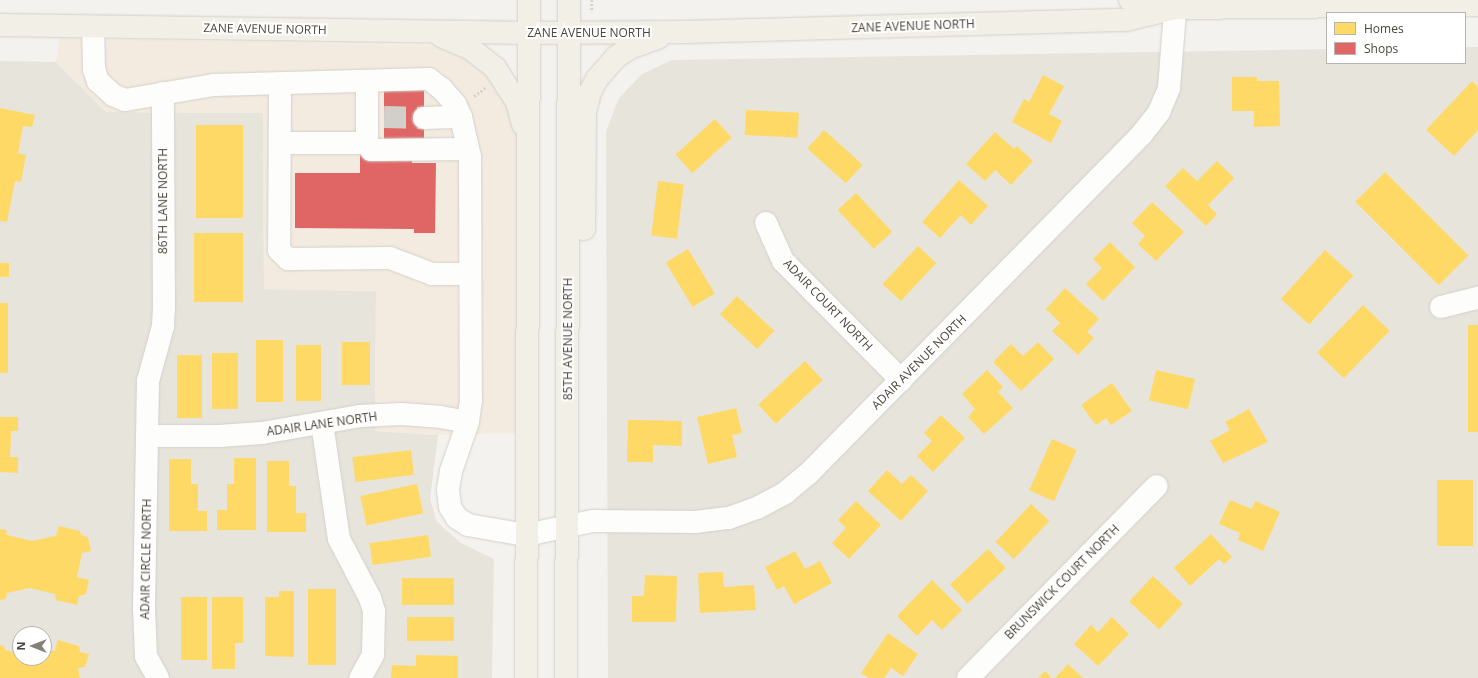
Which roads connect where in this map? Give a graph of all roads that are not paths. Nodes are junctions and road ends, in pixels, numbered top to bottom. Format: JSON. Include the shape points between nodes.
{"nodes":[{"id":1,"x":529,"y":0,"type":"edge"},
{"id":2,"x":569,"y":0,"type":"edge"},
{"id":3,"x":1130,"y":0,"type":"edge"},
{"id":4,"x":1176,"y":4,"type":"edge"},
{"id":5,"x":1478,"y":5,"type":"edge"},
{"id":6,"x":0,"y":25,"type":"edge"},
{"id":7,"x":93,"y":26,"type":"junction"},
{"id":8,"x":388,"y":32,"type":"junction"},
{"id":9,"x":684,"y":32,"type":"junction"},
{"id":10,"x":530,"y":33,"type":"junction"},
{"id":11,"x":569,"y":33,"type":"junction"},
{"id":12,"x":367,"y":81,"type":"junction"},
{"id":13,"x":280,"y":84,"type":"junction"},
{"id":14,"x":163,"y":93,"type":"junction"},
{"id":15,"x":461,"y":117,"type":"junction"},
{"id":16,"x":424,"y":118,"type":"tunnel mouth"},
{"id":17,"x":367,"y":142,"type":"junction"},
{"id":18,"x":280,"y":143,"type":"junction"},
{"id":19,"x":529,"y":143,"type":"junction"},
{"id":20,"x":468,"y":148,"type":"junction"},
{"id":21,"x":766,"y":223,"type":"dead end"},
{"id":22,"x":469,"y":274,"type":"junction"},
{"id":23,"x":1478,"y":298,"type":"edge"},
{"id":24,"x":1441,"y":307,"type":"dead end"},
{"id":25,"x":568,"y":337,"type":"junction"},
{"id":26,"x":901,"y":380,"type":"junction"},
{"id":27,"x":468,"y":422,"type":"junction"},
{"id":28,"x":322,"y":423,"type":"junction"},
{"id":29,"x":148,"y":436,"type":"junction"},
{"id":30,"x":1157,"y":486,"type":"dead end"},
{"id":31,"x":567,"y":528,"type":"junction"},
{"id":32,"x":526,"y":535,"type":"junction"},
{"id":33,"x":158,"y":678,"type":"edge"},
{"id":34,"x":360,"y":678,"type":"edge"},
{"id":35,"x":526,"y":678,"type":"edge"},
{"id":36,"x":566,"y":678,"type":"edge"},
{"id":37,"x":968,"y":678,"type":"edge"}],
"edges":[{"from":1,"to":10,"type":"main road"},
{"from":2,"to":11,"type":"main road","name":"85TH AVENUE NORTH"},
{"from":3,"to":4,"type":"main road","name":"ZANE AVENUE NORTH"},
{"from":4,"to":5,"type":"main road","name":"ZANE AVENUE NORTH"},
{"from":4,"to":9,"type":"main road","name":"ZANE AVENUE NORTH","via":[[1126,20]]},
{"from":4,"to":26,"type":"street","name":"ADAIR AVENUE NORTH","via":[[1169,88],[1159,112],[1142,134]]},
{"from":6,"to":7,"type":"main road","name":"ZANE AVENUE NORTH"},
{"from":7,"to":8,"type":"main road","name":"ZANE AVENUE NORTH"},
{"from":7,"to":14,"type":"street","via":[[94,69],[98,81],[106,90],[125,100]]},
{"from":8,"to":10,"type":"main road","name":"ZANE AVENUE NORTH"},
{"from":8,"to":19,"type":"main road","via":[[435,35],[454,41],[484,57],[495,68],[517,102]]},
{"from":9,"to":11,"type":"main road","name":"ZANE AVENUE NORTH"},
{"from":9,"to":25,"type":"main road","via":[[630,48],[606,67],[590,92],[585,112],[583,293]]},
{"from":10,"to":11,"type":"main road","name":"ZANE AVENUE NORTH"},
{"from":10,"to":19,"type":"main road"},
{"from":11,"to":25,"type":"main road","name":"85TH AVENUE NORTH"},
{"from":12,"to":13,"type":"street"},
{"from":12,"to":15,"type":"street","via":[[429,79],[455,104]]},
{"from":12,"to":17,"type":"street","via":[[375,117]]},
{"from":13,"to":14,"type":"street","via":[[214,85]]},
{"from":13,"to":18,"type":"street"},
{"from":14,"to":29,"type":"street","name":"86TH LANE NORTH","via":[[164,308],[163,326],[148,381]]},
{"from":15,"to":16,"type":"street"},
{"from":15,"to":20,"type":"street"},
{"from":17,"to":18,"type":"street"},
{"from":17,"to":20,"type":"street","via":[[371,150]]},
{"from":18,"to":22,"type":"street","via":[[279,250],[288,259],[390,258],[432,274]]},
{"from":19,"to":32,"type":"main road"},
{"from":20,"to":22,"type":"street"},
{"from":21,"to":26,"type":"street","name":"ADAIR COURT NORTH","via":[[783,261]]},
{"from":22,"to":27,"type":"street","via":[[471,400]]},
{"from":23,"to":24,"type":"street"},
{"from":25,"to":31,"type":"main road","name":"85TH AVENUE NORTH"},
{"from":26,"to":31,"type":"street","name":"ADAIR AVENUE NORTH","via":[[809,473],[785,493],[757,508],[722,519],[695,522],[593,521]]},
{"from":27,"to":28,"type":"street","name":"ADAIR LANE NORTH","via":[[401,414],[360,416]]},
{"from":27,"to":32,"type":"street","via":[[451,472],[448,490],[450,507],[457,518],[468,525]]},
{"from":28,"to":29,"type":"street","name":"ADAIR LANE NORTH","via":[[219,436]]},
{"from":28,"to":34,"type":"street","via":[[339,539],[370,598],[374,611],[373,655]]},
{"from":29,"to":33,"type":"street","name":"ADAIR CIRCLE NORTH","via":[[145,636],[146,656]]},
{"from":30,"to":37,"type":"street","name":"BRUNSWICK COURT NORTH"},
{"from":31,"to":32,"type":"street","name":"ADAIR AVENUE NORTH"},
{"from":31,"to":36,"type":"main road","name":"85TH AVENUE NORTH"},
{"from":32,"to":35,"type":"main road"}]}
